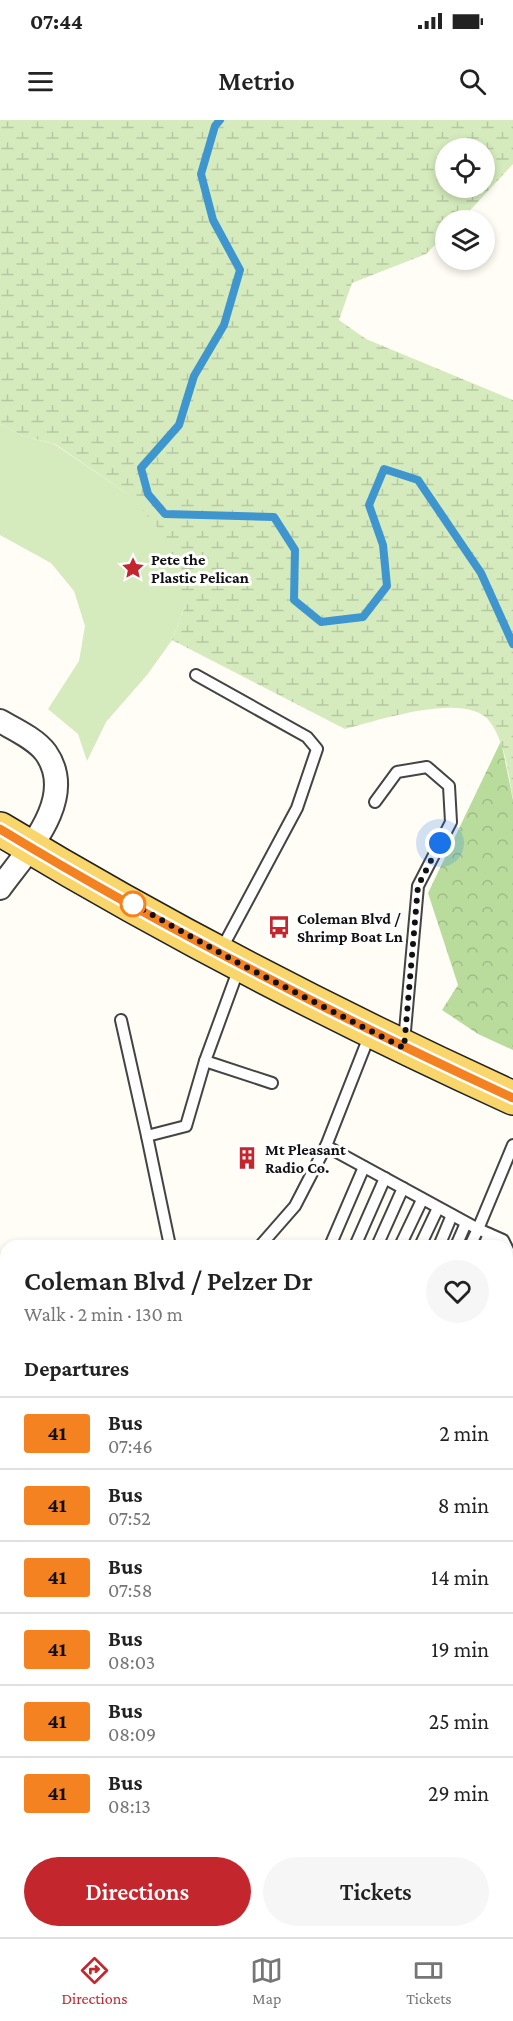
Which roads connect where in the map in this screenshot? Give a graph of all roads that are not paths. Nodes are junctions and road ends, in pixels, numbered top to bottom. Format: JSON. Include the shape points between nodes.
{"nodes":[{"id":1,"x":196,"y":675,"type":"dead end"},
{"id":2,"x":0,"y":721,"type":"edge"},
{"id":3,"x":375,"y":802,"type":"dead end"},
{"id":4,"x":0,"y":829,"type":"edge"},
{"id":5,"x":29,"y":847,"type":"junction"},
{"id":6,"x":0,"y":888,"type":"edge"},
{"id":7,"x":229,"y":959,"type":"junction"},
{"id":8,"x":121,"y":1020,"type":"dead end"},
{"id":9,"x":371,"y":1032,"type":"junction"},
{"id":10,"x":404,"y":1048,"type":"junction"},
{"id":11,"x":205,"y":1061,"type":"junction"},
{"id":12,"x":272,"y":1083,"type":"dead end"},
{"id":13,"x":513,"y":1098,"type":"edge"},
{"id":14,"x":147,"y":1136,"type":"junction"},
{"id":15,"x":513,"y":1145,"type":"edge"},
{"id":16,"x":326,"y":1146,"type":"junction"},
{"id":17,"x":364,"y":1167,"type":"junction"},
{"id":18,"x":385,"y":1178,"type":"junction"},
{"id":19,"x":403,"y":1188,"type":"junction"},
{"id":20,"x":422,"y":1200,"type":"junction"},
{"id":21,"x":438,"y":1208,"type":"junction"},
{"id":22,"x":452,"y":1215,"type":"junction"},
{"id":23,"x":466,"y":1222,"type":"junction"},
{"id":24,"x":478,"y":1229,"type":"junction"},
{"id":25,"x":489,"y":1234,"type":"junction"},
{"id":26,"x":169,"y":1240,"type":"edge"},
{"id":27,"x":265,"y":1240,"type":"edge"},
{"id":28,"x":333,"y":1240,"type":"edge"},
{"id":29,"x":358,"y":1240,"type":"edge"},
{"id":30,"x":380,"y":1240,"type":"edge"},
{"id":31,"x":403,"y":1240,"type":"edge"},
{"id":32,"x":423,"y":1240,"type":"edge"},
{"id":33,"x":442,"y":1240,"type":"edge"},
{"id":34,"x":458,"y":1240,"type":"edge"},
{"id":35,"x":473,"y":1240,"type":"edge"},
{"id":36,"x":486,"y":1240,"type":"edge"},
{"id":37,"x":497,"y":1240,"type":"edge"}],
"edges":[{"from":1,"to":7,"type":"lane","via":[[307,737],[317,749],[297,808]]},
{"from":2,"to":5,"type":"street","via":[[45,752],[54,774],[55,801]]},
{"from":3,"to":10,"type":"lane","via":[[397,772],[427,767],[449,786],[451,822],[418,886]]},
{"from":4,"to":5,"type":"main road"},
{"from":5,"to":6,"type":"street"},
{"from":5,"to":7,"type":"main road"},
{"from":7,"to":9,"type":"main road"},
{"from":7,"to":11,"type":"lane"},
{"from":8,"to":14,"type":"lane"},
{"from":9,"to":10,"type":"main road"},
{"from":9,"to":16,"type":"lane"},
{"from":10,"to":13,"type":"main road"},
{"from":11,"to":12,"type":"lane"},
{"from":11,"to":14,"type":"lane","via":[[186,1126]]},
{"from":14,"to":26,"type":"lane"},
{"from":15,"to":24,"type":"lane"},
{"from":16,"to":17,"type":"lane"},
{"from":16,"to":27,"type":"lane","via":[[294,1206]]},
{"from":17,"to":18,"type":"lane"},
{"from":17,"to":28,"type":"lane"},
{"from":18,"to":19,"type":"lane"},
{"from":18,"to":29,"type":"lane"},
{"from":19,"to":20,"type":"lane"},
{"from":19,"to":30,"type":"lane"},
{"from":20,"to":21,"type":"lane"},
{"from":20,"to":31,"type":"lane"},
{"from":21,"to":22,"type":"lane"},
{"from":21,"to":32,"type":"lane"},
{"from":22,"to":23,"type":"lane"},
{"from":22,"to":33,"type":"lane"},
{"from":23,"to":24,"type":"lane"},
{"from":23,"to":34,"type":"lane"},
{"from":24,"to":25,"type":"lane"},
{"from":24,"to":35,"type":"lane"},
{"from":25,"to":36,"type":"lane"},
{"from":25,"to":37,"type":"lane"}]}
